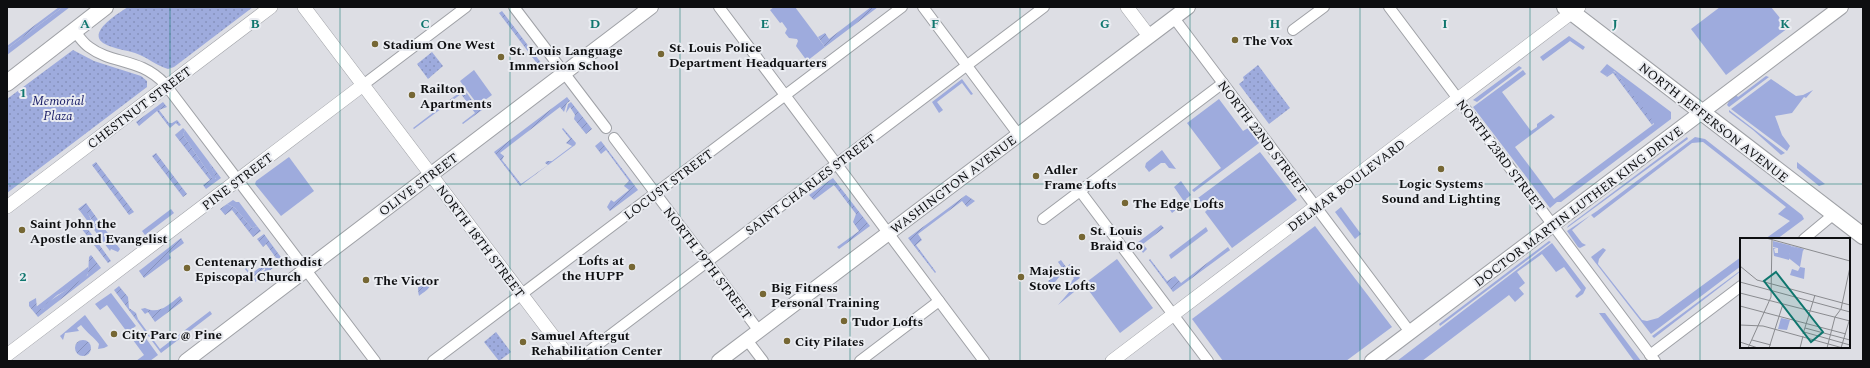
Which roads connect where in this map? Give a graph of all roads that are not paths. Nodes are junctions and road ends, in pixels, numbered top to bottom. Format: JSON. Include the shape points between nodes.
{"nodes":[{"id":1,"x":105,"y":7,"type":"edge"},
{"id":2,"x":271,"y":7,"type":"edge"},
{"id":3,"x":304,"y":7,"type":"edge"},
{"id":4,"x":466,"y":7,"type":"edge"},
{"id":5,"x":514,"y":7,"type":"edge"},
{"id":6,"x":651,"y":7,"type":"edge"},
{"id":7,"x":719,"y":7,"type":"edge"},
{"id":8,"x":902,"y":7,"type":"edge"},
{"id":9,"x":923,"y":7,"type":"edge"},
{"id":10,"x":1044,"y":7,"type":"edge"},
{"id":11,"x":1127,"y":7,"type":"edge"},
{"id":12,"x":1188,"y":7,"type":"edge"},
{"id":13,"x":1324,"y":7,"type":"edge"},
{"id":14,"x":1389,"y":7,"type":"edge"},
{"id":15,"x":1841,"y":7,"type":"edge"},
{"id":16,"x":1572,"y":9,"type":"edge"},
{"id":17,"x":1174,"y":18,"type":"junction"},
{"id":18,"x":1293,"y":30,"type":"dead end"},
{"id":19,"x":74,"y":31,"type":"junction"},
{"id":20,"x":1149,"y":36,"type":"junction"},
{"id":21,"x":967,"y":65,"type":"junction"},
{"id":22,"x":565,"y":73,"type":"junction"},
{"id":23,"x":7,"y":83,"type":"edge"},
{"id":24,"x":1223,"y":83,"type":"junction"},
{"id":25,"x":363,"y":85,"type":"junction"},
{"id":26,"x":166,"y":86,"type":"junction"},
{"id":27,"x":785,"y":95,"type":"junction"},
{"id":28,"x":1459,"y":100,"type":"junction"},
{"id":29,"x":1702,"y":112,"type":"junction"},
{"id":30,"x":606,"y":128,"type":"dead end"},
{"id":31,"x":1018,"y":134,"type":"junction"},
{"id":32,"x":614,"y":138,"type":"dead end"},
{"id":33,"x":837,"y":164,"type":"junction"},
{"id":34,"x":431,"y":175,"type":"junction"},
{"id":35,"x":238,"y":180,"type":"junction"},
{"id":36,"x":1080,"y":191,"type":"junction"},
{"id":37,"x":655,"y":193,"type":"junction"},
{"id":38,"x":7,"y":207,"type":"edge"},
{"id":39,"x":1316,"y":207,"type":"junction"},
{"id":40,"x":1834,"y":214,"type":"junction"},
{"id":41,"x":1043,"y":220,"type":"dead end"},
{"id":42,"x":1553,"y":225,"type":"junction"},
{"id":43,"x":889,"y":233,"type":"junction"},
{"id":44,"x":1863,"y":236,"type":"edge"},
{"id":45,"x":1805,"y":238,"type":"edge"},
{"id":46,"x":707,"y":262,"type":"junction"},
{"id":47,"x":305,"y":269,"type":"junction"},
{"id":48,"x":1740,"y":287,"type":"edge"},
{"id":49,"x":522,"y":294,"type":"junction"},
{"id":50,"x":939,"y":301,"type":"junction"},
{"id":51,"x":1173,"y":315,"type":"junction"},
{"id":52,"x":759,"y":331,"type":"junction"},
{"id":53,"x":1410,"y":332,"type":"junction"},
{"id":54,"x":747,"y":340,"type":"junction"},
{"id":55,"x":7,"y":355,"type":"edge"},
{"id":56,"x":1652,"y":358,"type":"edge"},
{"id":57,"x":186,"y":361,"type":"edge"},
{"id":58,"x":375,"y":361,"type":"edge"},
{"id":59,"x":434,"y":361,"type":"edge"},
{"id":60,"x":572,"y":361,"type":"edge"},
{"id":61,"x":576,"y":361,"type":"edge"},
{"id":62,"x":719,"y":361,"type":"edge"},
{"id":63,"x":763,"y":361,"type":"edge"},
{"id":64,"x":860,"y":361,"type":"edge"},
{"id":65,"x":984,"y":361,"type":"edge"},
{"id":66,"x":1112,"y":361,"type":"edge"},
{"id":67,"x":1208,"y":361,"type":"edge"},
{"id":68,"x":1372,"y":361,"type":"edge"}],
"edges":[{"from":1,"to":19,"type":"main road"},
{"from":2,"to":26,"type":"street","name":"CHESTNUT STREET"},
{"from":3,"to":25,"type":"street","name":"NORTH 18TH STREET"},
{"from":4,"to":25,"type":"street","name":"PINE STREET"},
{"from":5,"to":22,"type":"street"},
{"from":6,"to":22,"type":"main road","name":"OLIVE STREET"},
{"from":7,"to":27,"type":"street"},
{"from":8,"to":27,"type":"street","name":"LOCUST STREET"},
{"from":9,"to":21,"type":"street"},
{"from":10,"to":21,"type":"street","name":"SAINT CHARLES STREET"},
{"from":11,"to":20,"type":"street"},
{"from":12,"to":17,"type":"main road","name":"WASHINGTON AVENUE"},
{"from":13,"to":18,"type":"street"},
{"from":14,"to":28,"type":"street","name":"NORTH 23RD STREET"},
{"from":15,"to":29,"type":"main road","name":"DOCTOR MARTIN LUTHER KING DRIVE"},
{"from":16,"to":28,"type":"street","name":"DELMAR BOULEVARD"},
{"from":16,"to":29,"type":"main road","name":"NORTH JEFFERSON AVENUE"},
{"from":17,"to":20,"type":"main road","name":"WASHINGTON AVENUE"},
{"from":17,"to":24,"type":"street","name":"NORTH 22ND STREET"},
{"from":19,"to":23,"type":"main road"},
{"from":19,"to":26,"type":"street","via":[[89,48],[100,54],[142,66]]},
{"from":20,"to":31,"type":"main road","name":"WASHINGTON AVENUE"},
{"from":21,"to":31,"type":"street"},
{"from":21,"to":33,"type":"street","name":"SAINT CHARLES STREET"},
{"from":22,"to":30,"type":"street"},
{"from":22,"to":34,"type":"main road","name":"OLIVE STREET"},
{"from":24,"to":36,"type":"street"},
{"from":24,"to":39,"type":"street","name":"NORTH 22ND STREET"},
{"from":25,"to":34,"type":"street","name":"NORTH 18TH STREET"},
{"from":25,"to":35,"type":"street","name":"PINE STREET"},
{"from":26,"to":35,"type":"street"},
{"from":26,"to":38,"type":"street","name":"CHESTNUT STREET"},
{"from":27,"to":33,"type":"street"},
{"from":27,"to":37,"type":"street","name":"LOCUST STREET"},
{"from":28,"to":39,"type":"street","name":"DELMAR BOULEVARD"},
{"from":28,"to":42,"type":"street","name":"NORTH 23RD STREET"},
{"from":29,"to":40,"type":"main road","name":"NORTH JEFFERSON AVENUE"},
{"from":29,"to":42,"type":"main road","name":"DOCTOR MARTIN LUTHER KING DRIVE"},
{"from":31,"to":43,"type":"main road","name":"WASHINGTON AVENUE"},
{"from":32,"to":37,"type":"street","name":"NORTH 19TH STREET"},
{"from":33,"to":43,"type":"street"},
{"from":33,"to":46,"type":"street","name":"SAINT CHARLES STREET"},
{"from":34,"to":47,"type":"main road","name":"OLIVE STREET"},
{"from":34,"to":49,"type":"street","name":"NORTH 18TH STREET"},
{"from":35,"to":47,"type":"street"},
{"from":35,"to":55,"type":"street","name":"PINE STREET"},
{"from":36,"to":41,"type":"street"},
{"from":36,"to":51,"type":"street"},
{"from":37,"to":46,"type":"street","name":"NORTH 19TH STREET"},
{"from":37,"to":49,"type":"street","name":"LOCUST STREET"},
{"from":39,"to":51,"type":"street","name":"DELMAR BOULEVARD"},
{"from":39,"to":53,"type":"street","name":"NORTH 22ND STREET"},
{"from":40,"to":44,"type":"main road","name":"NORTH JEFFERSON AVENUE"},
{"from":40,"to":45,"type":"street"},
{"from":42,"to":53,"type":"main road","name":"DOCTOR MARTIN LUTHER KING DRIVE"},
{"from":42,"to":56,"type":"street","name":"NORTH 23RD STREET"},
{"from":43,"to":50,"type":"street"},
{"from":43,"to":52,"type":"main road","name":"WASHINGTON AVENUE"},
{"from":46,"to":52,"type":"street","name":"NORTH 19TH STREET"},
{"from":46,"to":61,"type":"street","name":"SAINT CHARLES STREET"},
{"from":47,"to":57,"type":"main road","name":"OLIVE STREET"},
{"from":47,"to":58,"type":"street"},
{"from":48,"to":56,"type":"street"},
{"from":49,"to":59,"type":"street","name":"LOCUST STREET"},
{"from":49,"to":60,"type":"street","name":"NORTH 18TH STREET"},
{"from":50,"to":64,"type":"street"},
{"from":50,"to":65,"type":"street"},
{"from":51,"to":66,"type":"street","name":"DELMAR BOULEVARD"},
{"from":51,"to":67,"type":"street"},
{"from":52,"to":54,"type":"main road","name":"WASHINGTON AVENUE"},
{"from":53,"to":68,"type":"main road","name":"DOCTOR MARTIN LUTHER KING DRIVE"},
{"from":54,"to":62,"type":"main road","name":"WASHINGTON AVENUE"},
{"from":54,"to":63,"type":"street","name":"NORTH 19TH STREET"}]}
